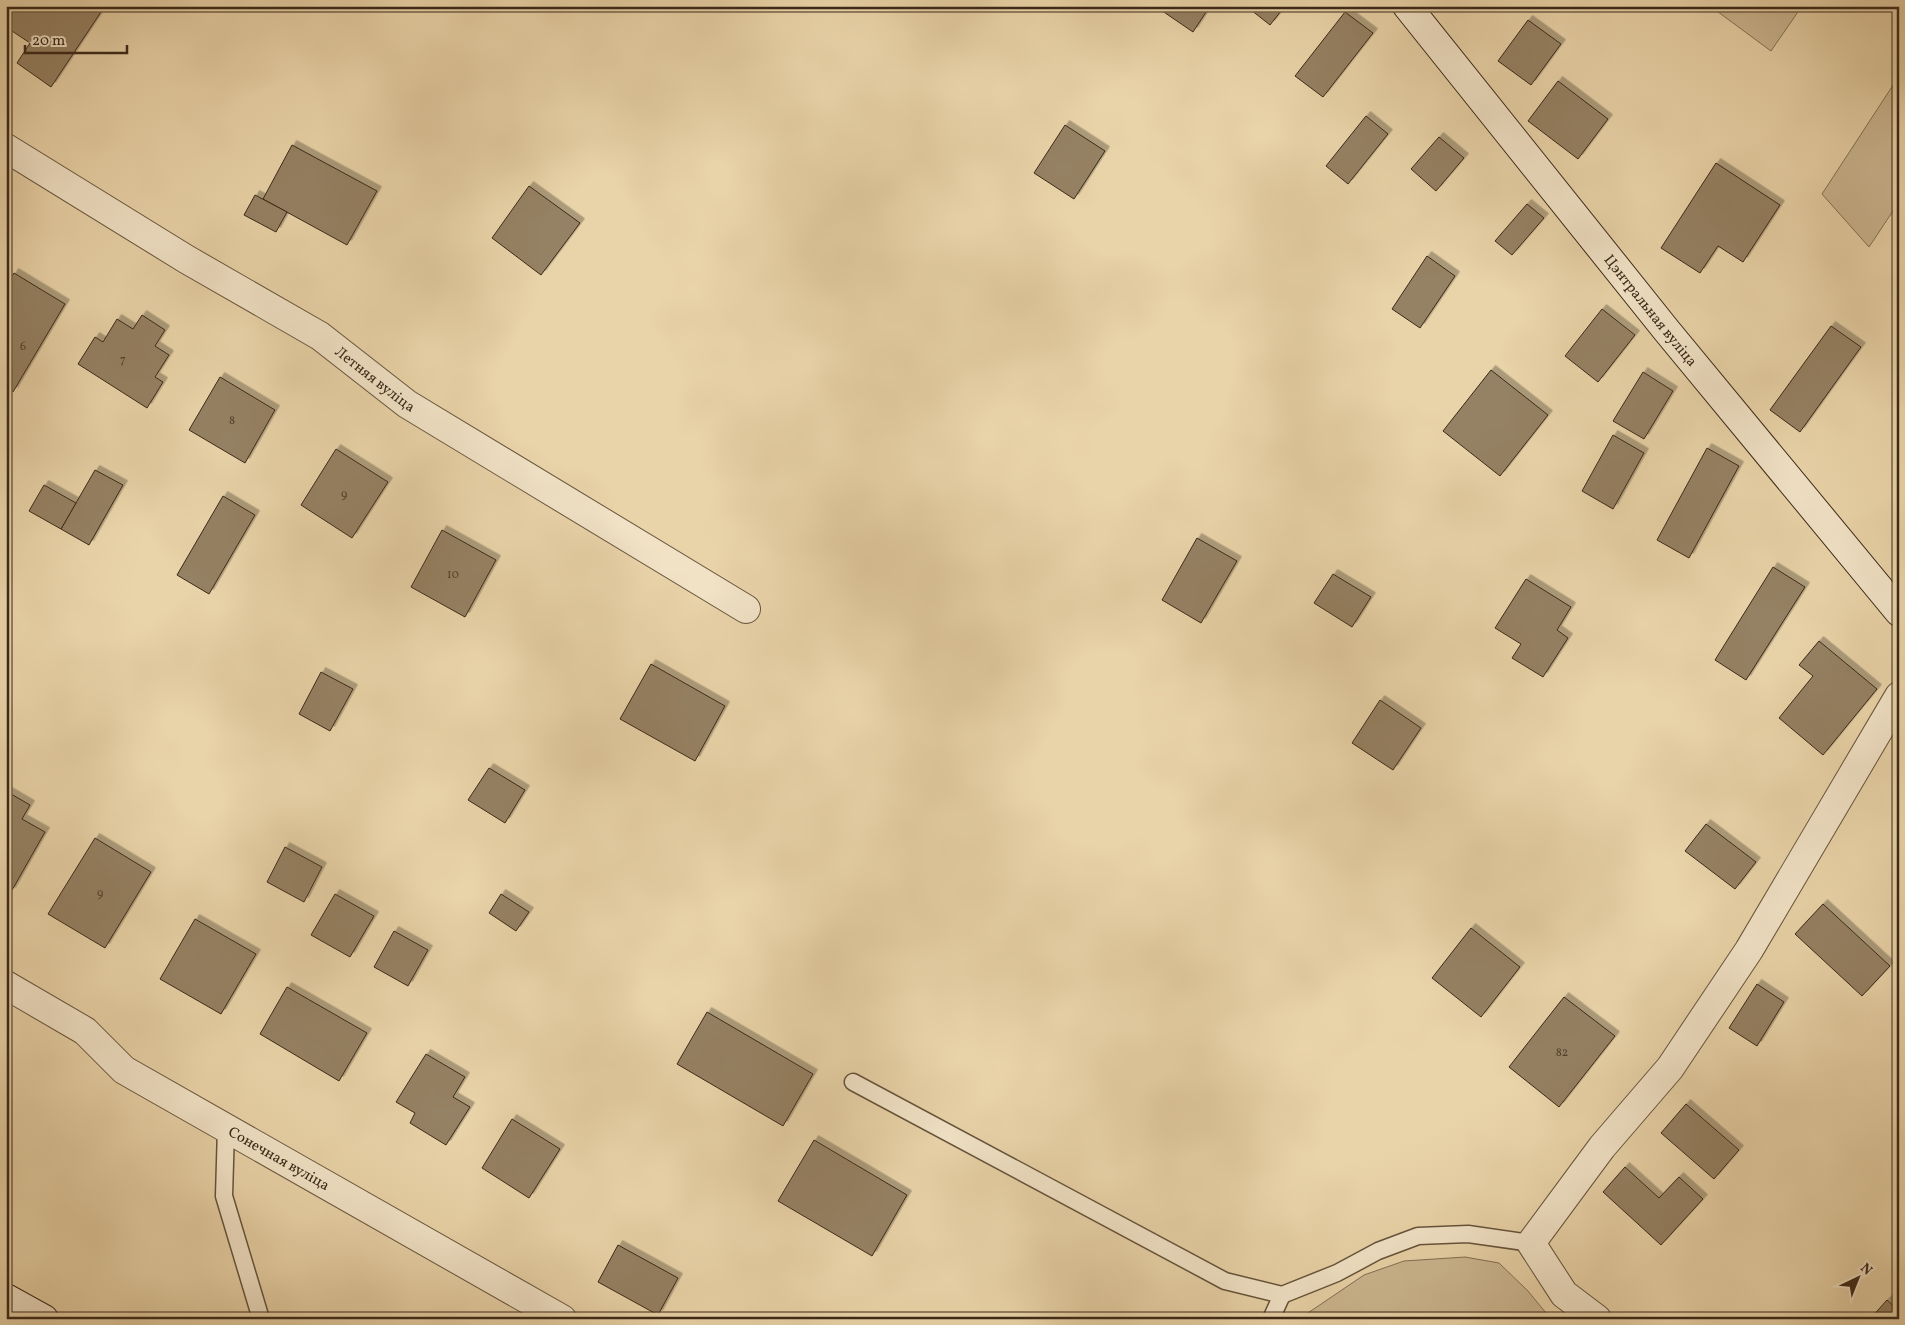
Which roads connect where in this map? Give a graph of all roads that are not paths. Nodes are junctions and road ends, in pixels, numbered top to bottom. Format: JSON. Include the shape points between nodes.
{"nodes":[{"id":1,"x":1407,"y":6,"type":"edge"},
{"id":2,"x":6,"y":148,"type":"edge"},
{"id":3,"x":746,"y":609,"type":"dead end"},
{"id":4,"x":1899,"y":612,"type":"edge"},
{"id":5,"x":1899,"y":696,"type":"edge"},
{"id":6,"x":6,"y":985,"type":"edge"},
{"id":7,"x":853,"y":1082,"type":"dead end"},
{"id":8,"x":226,"y":1128,"type":"junction"},
{"id":9,"x":1531,"y":1243,"type":"junction"},
{"id":10,"x":1282,"y":1295,"type":"junction"},
{"id":11,"x":6,"y":1298,"type":"edge"},
{"id":12,"x":44,"y":1319,"type":"edge"},
{"id":13,"x":261,"y":1319,"type":"edge"},
{"id":14,"x":562,"y":1319,"type":"edge"},
{"id":15,"x":1270,"y":1319,"type":"edge"},
{"id":16,"x":1597,"y":1319,"type":"edge"}],
"edges":[{"from":1,"to":4,"type":"street","name":"Цэнтральная вуліца","via":[[1667,331]]},
{"from":2,"to":3,"type":"street","name":"Летняя вуліца","via":[[186,259],[320,336],[407,404]]},
{"from":5,"to":9,"type":"street","via":[[1749,950],[1670,1068],[1602,1147]]},
{"from":6,"to":8,"type":"street","name":"Сонечная вуліца","via":[[85,1031],[124,1070]]},
{"from":7,"to":10,"type":"lane","via":[[1225,1281]]},
{"from":8,"to":13,"type":"lane","via":[[224,1196]]},
{"from":8,"to":14,"type":"street","name":"Сонечная вуліца"},
{"from":9,"to":10,"type":"lane","via":[[1468,1234],[1418,1236]]},
{"from":9,"to":16,"type":"street","via":[[1564,1294]]},
{"from":10,"to":15,"type":"lane"},
{"from":11,"to":12,"type":"street"}]}
